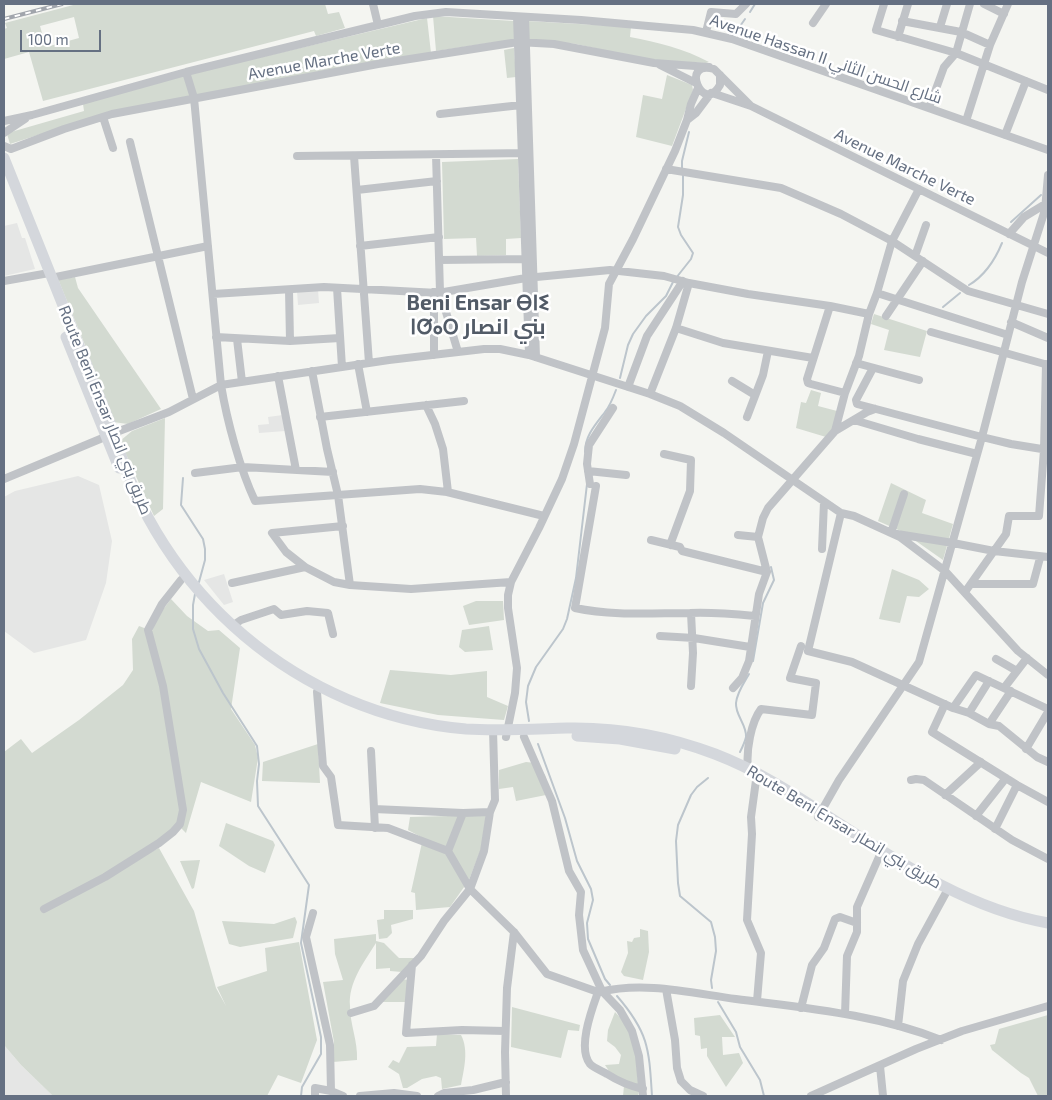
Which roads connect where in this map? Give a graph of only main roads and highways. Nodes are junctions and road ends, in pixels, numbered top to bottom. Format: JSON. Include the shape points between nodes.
{"nodes":[{"id":1,"x":4,"y":158,"type":"edge"},
{"id":2,"x":4,"y":174,"type":"edge"},
{"id":3,"x":14,"y":191,"type":"junction"},
{"id":4,"x":191,"y":588,"type":"junction"},
{"id":5,"x":493,"y":734,"type":"junction"},
{"id":6,"x":507,"y":734,"type":"junction"},
{"id":7,"x":649,"y":739,"type":"junction"},
{"id":8,"x":946,"y":892,"type":"junction"},
{"id":9,"x":1048,"y":923,"type":"edge"},
{"id":10,"x":1048,"y":930,"type":"edge"}],
"edges":[{"from":1,"to":3,"type":"highway","name":"Route Beni Ensar طريق بني انصار"},
{"from":2,"to":3,"type":"highway","name":"Route Beni Ensar طريق بني انصار"},
{"from":3,"to":4,"type":"highway","name":"Route Beni Ensar طريق بني انصار","via":[[109,435],[143,506]]},
{"from":4,"to":5,"type":"highway","name":"Route Beni Ensar طريق بني انصار","via":[[251,642],[288,669],[350,701],[416,721]]},
{"from":4,"to":5,"type":"highway","name":"Route Beni Ensar طريق بني انصار","via":[[223,626],[252,650],[317,692],[359,711],[408,726],[451,734]]},
{"from":5,"to":6,"type":"highway","name":"Route Beni Ensar طريق بني انصار"},
{"from":6,"to":7,"type":"highway","name":"Route Beni Ensar طريق بني انصار"},
{"from":6,"to":7,"type":"highway","name":"Route Beni Ensar طريق بني انصار","via":[[578,728],[617,731]]},
{"from":7,"to":8,"type":"highway","name":"Route Beni Ensar طريق بني انصار","via":[[705,750],[754,774]]},
{"from":8,"to":9,"type":"highway","name":"Route Beni Ensar طريق بني انصار"},
{"from":8,"to":10,"type":"highway","name":"Route Beni Ensar طريق بني انصار","via":[[996,916]]}]}
